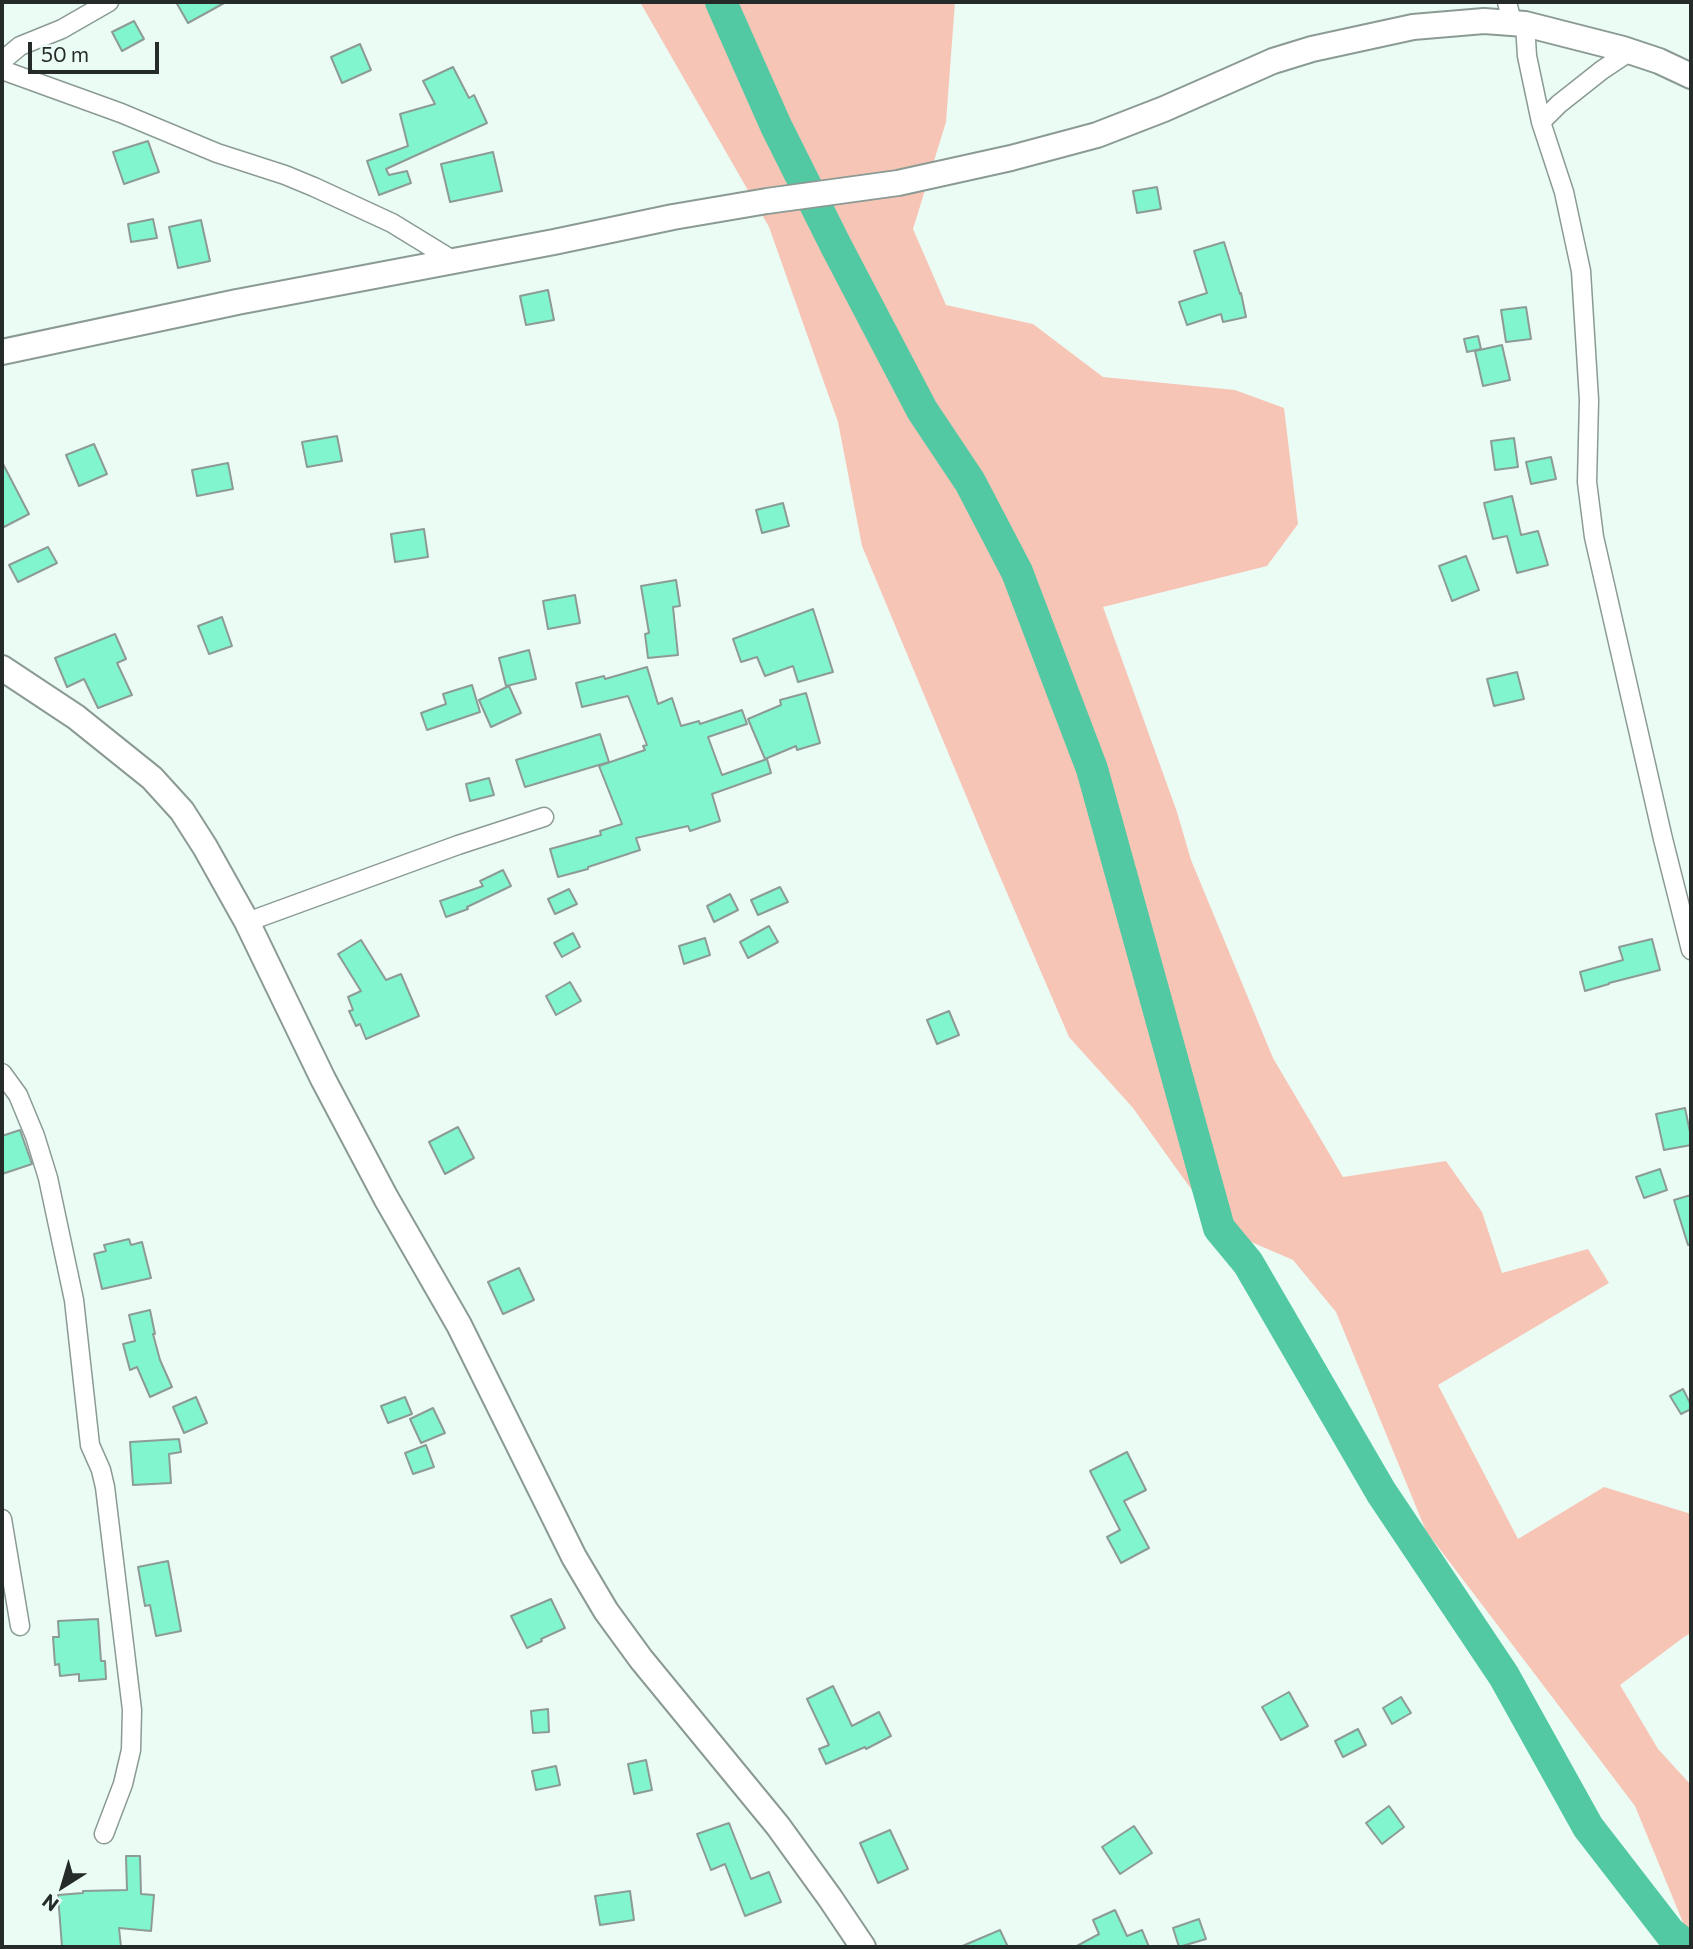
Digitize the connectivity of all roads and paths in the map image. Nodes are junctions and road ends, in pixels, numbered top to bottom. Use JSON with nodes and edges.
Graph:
{"nodes":[{"id":1,"x":109,"y":2,"type":"edge"},
{"id":2,"x":1515,"y":16,"type":"edge"},
{"id":3,"x":2,"y":61,"type":"edge"},
{"id":4,"x":1659,"y":61,"type":"junction"},
{"id":5,"x":2,"y":69,"type":"edge"},
{"id":6,"x":1691,"y":76,"type":"edge"},
{"id":7,"x":1541,"y":122,"type":"junction"},
{"id":8,"x":454,"y":261,"type":"junction"},
{"id":9,"x":2,"y":352,"type":"edge"},
{"id":10,"x":2,"y":668,"type":"edge"},
{"id":11,"x":544,"y":817,"type":"dead end"},
{"id":12,"x":247,"y":922,"type":"junction"},
{"id":13,"x":1691,"y":950,"type":"edge"},
{"id":14,"x":2,"y":1073,"type":"edge"},
{"id":15,"x":2,"y":1519,"type":"edge"},
{"id":16,"x":20,"y":1626,"type":"dead end"},
{"id":17,"x":104,"y":1834,"type":"dead end"},
{"id":18,"x":863,"y":1947,"type":"edge"}],
"edges":[{"from":1,"to":3,"type":"street"},
{"from":2,"to":4,"type":"street"},
{"from":2,"to":7,"type":"street"},
{"from":2,"to":8,"type":"street"},
{"from":4,"to":6,"type":"street"},
{"from":4,"to":7,"type":"street"},
{"from":5,"to":8,"type":"street"},
{"from":7,"to":13,"type":"street"},
{"from":8,"to":9,"type":"street"},
{"from":10,"to":12,"type":"street"},
{"from":11,"to":12,"type":"street"},
{"from":12,"to":18,"type":"street"},
{"from":14,"to":17,"type":"street"},
{"from":15,"to":16,"type":"street"}]}
